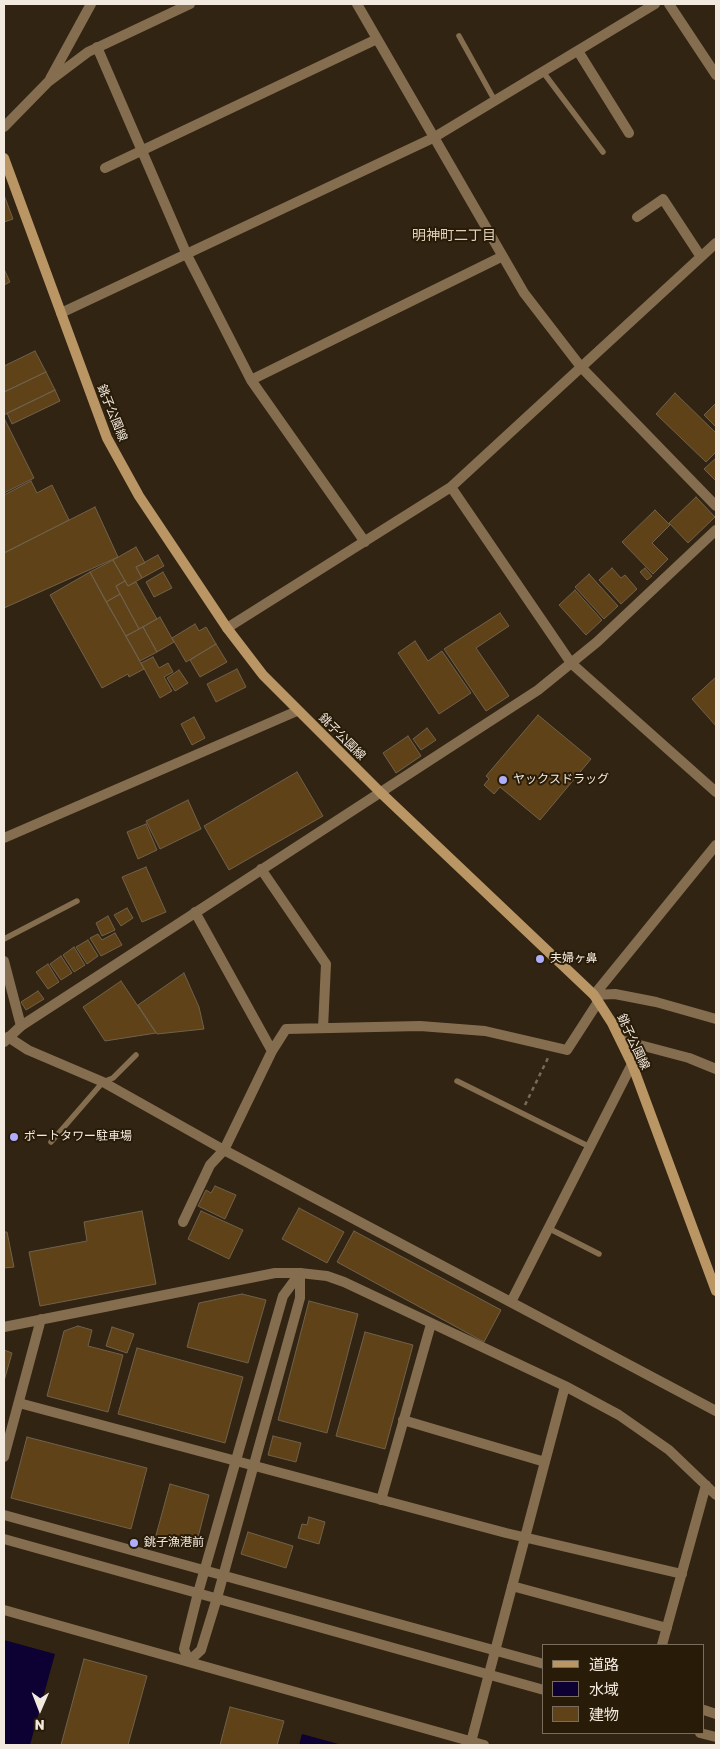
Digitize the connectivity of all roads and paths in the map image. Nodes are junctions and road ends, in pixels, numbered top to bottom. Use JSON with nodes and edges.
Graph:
{"nodes":[{"id":1,"x":91,"y":4,"type":"edge"},
{"id":2,"x":190,"y":4,"type":"edge"},
{"id":3,"x":357,"y":4,"type":"edge"},
{"id":4,"x":655,"y":4,"type":"edge"},
{"id":5,"x":669,"y":4,"type":"edge"},
{"id":6,"x":459,"y":36,"type":"dead end"},
{"id":7,"x":377,"y":39,"type":"junction"},
{"id":8,"x":97,"y":47,"type":"junction"},
{"id":9,"x":578,"y":50,"type":"junction"},
{"id":10,"x":543,"y":72,"type":"junction"},
{"id":11,"x":716,"y":75,"type":"edge"},
{"id":12,"x":48,"y":82,"type":"junction"},
{"id":13,"x":495,"y":101,"type":"junction"},
{"id":14,"x":4,"y":127,"type":"edge"},
{"id":15,"x":629,"y":133,"type":"dead end"},
{"id":16,"x":433,"y":138,"type":"junction"},
{"id":17,"x":143,"y":150,"type":"junction"},
{"id":18,"x":603,"y":152,"type":"dead end"},
{"id":19,"x":4,"y":158,"type":"edge"},
{"id":20,"x":105,"y":168,"type":"dead end"},
{"id":21,"x":637,"y":217,"type":"dead end"},
{"id":22,"x":716,"y":243,"type":"edge"},
{"id":23,"x":187,"y":255,"type":"junction"},
{"id":24,"x":501,"y":257,"type":"junction"},
{"id":25,"x":701,"y":257,"type":"junction"},
{"id":26,"x":62,"y":313,"type":"junction"},
{"id":27,"x":581,"y":367,"type":"junction"},
{"id":28,"x":251,"y":380,"type":"junction"},
{"id":29,"x":451,"y":487,"type":"junction"},
{"id":30,"x":716,"y":506,"type":"edge"},
{"id":31,"x":716,"y":530,"type":"edge"},
{"id":32,"x":365,"y":542,"type":"junction"},
{"id":33,"x":227,"y":628,"type":"junction"},
{"id":34,"x":571,"y":663,"type":"junction"},
{"id":35,"x":298,"y":710,"type":"junction"},
{"id":36,"x":380,"y":792,"type":"junction"},
{"id":37,"x":716,"y":792,"type":"edge"},
{"id":38,"x":4,"y":838,"type":"edge"},
{"id":39,"x":716,"y":845,"type":"edge"},
{"id":40,"x":261,"y":869,"type":"junction"},
{"id":41,"x":77,"y":902,"type":"dead end"},
{"id":42,"x":195,"y":912,"type":"junction"},
{"id":43,"x":4,"y":939,"type":"edge"},
{"id":44,"x":4,"y":961,"type":"edge"},
{"id":45,"x":596,"y":999,"type":"junction"},
{"id":46,"x":716,"y":1019,"type":"edge"},
{"id":47,"x":21,"y":1026,"type":"junction"},
{"id":48,"x":323,"y":1028,"type":"junction"},
{"id":49,"x":6,"y":1040,"type":"edge"},
{"id":50,"x":621,"y":1040,"type":"junction"},
{"id":51,"x":554,"y":1047,"type":"junction"},
{"id":52,"x":272,"y":1051,"type":"junction"},
{"id":53,"x":136,"y":1055,"type":"dead end"},
{"id":54,"x":632,"y":1064,"type":"junction"},
{"id":55,"x":716,"y":1069,"type":"edge"},
{"id":56,"x":456,"y":1081,"type":"dead end"},
{"id":57,"x":103,"y":1082,"type":"junction"},
{"id":58,"x":521,"y":1113,"type":"junction"},
{"id":59,"x":51,"y":1142,"type":"dead end"},
{"id":60,"x":590,"y":1146,"type":"junction"},
{"id":61,"x":224,"y":1150,"type":"junction"},
{"id":62,"x":183,"y":1222,"type":"dead end"},
{"id":63,"x":548,"y":1228,"type":"junction"},
{"id":64,"x":599,"y":1254,"type":"dead end"},
{"id":65,"x":300,"y":1272,"type":"junction"},
{"id":66,"x":716,"y":1290,"type":"edge"},
{"id":67,"x":511,"y":1302,"type":"junction"},
{"id":68,"x":41,"y":1320,"type":"junction"},
{"id":69,"x":431,"y":1324,"type":"junction"},
{"id":70,"x":4,"y":1327,"type":"edge"},
{"id":71,"x":565,"y":1386,"type":"junction"},
{"id":72,"x":18,"y":1403,"type":"junction"},
{"id":73,"x":716,"y":1411,"type":"edge"},
{"id":74,"x":404,"y":1420,"type":"junction"},
{"id":75,"x":4,"y":1457,"type":"edge"},
{"id":76,"x":237,"y":1462,"type":"junction"},
{"id":77,"x":545,"y":1462,"type":"junction"},
{"id":78,"x":254,"y":1466,"type":"junction"},
{"id":79,"x":706,"y":1485,"type":"junction"},
{"id":80,"x":716,"y":1494,"type":"edge"},
{"id":81,"x":381,"y":1500,"type":"junction"},
{"id":82,"x":4,"y":1515,"type":"edge"},
{"id":83,"x":525,"y":1536,"type":"junction"},
{"id":84,"x":4,"y":1539,"type":"edge"},
{"id":85,"x":205,"y":1572,"type":"junction"},
{"id":86,"x":682,"y":1574,"type":"junction"},
{"id":87,"x":222,"y":1576,"type":"junction"},
{"id":88,"x":512,"y":1586,"type":"junction"},
{"id":89,"x":198,"y":1593,"type":"junction"},
{"id":90,"x":218,"y":1598,"type":"junction"},
{"id":91,"x":4,"y":1610,"type":"edge"},
{"id":92,"x":667,"y":1628,"type":"junction"},
{"id":93,"x":662,"y":1644,"type":"edge"},
{"id":94,"x":494,"y":1651,"type":"junction"},
{"id":95,"x":189,"y":1661,"type":"junction"},
{"id":96,"x":542,"y":1663,"type":"edge"},
{"id":97,"x":489,"y":1675,"type":"junction"},
{"id":98,"x":542,"y":1689,"type":"edge"},
{"id":99,"x":471,"y":1742,"type":"junction"},
{"id":100,"x":484,"y":1745,"type":"edge"}],
"edges":[{"from":1,"to":12,"type":"street"},
{"from":2,"to":8,"type":"street"},
{"from":3,"to":7,"type":"street"},
{"from":4,"to":9,"type":"street"},
{"from":5,"to":11,"type":"street"},
{"from":6,"to":13,"type":"lane"},
{"from":7,"to":16,"type":"street"},
{"from":7,"to":17,"type":"street"},
{"from":8,"to":12,"type":"street"},
{"from":8,"to":17,"type":"street"},
{"from":9,"to":10,"type":"street"},
{"from":9,"to":15,"type":"street"},
{"from":10,"to":13,"type":"street"},
{"from":10,"to":18,"type":"lane"},
{"from":12,"to":14,"type":"street"},
{"from":13,"to":16,"type":"street"},
{"from":16,"to":23,"type":"street"},
{"from":16,"to":24,"type":"street"},
{"from":17,"to":20,"type":"street"},
{"from":17,"to":23,"type":"street"},
{"from":19,"to":26,"type":"main road","name":"銚子公園線"},
{"from":21,"to":25,"type":"street"},
{"from":22,"to":25,"type":"street"},
{"from":23,"to":26,"type":"street"},
{"from":23,"to":28,"type":"street"},
{"from":24,"to":27,"type":"street"},
{"from":24,"to":28,"type":"street"},
{"from":25,"to":27,"type":"street"},
{"from":26,"to":33,"type":"main road","name":"銚子公園線"},
{"from":27,"to":29,"type":"street"},
{"from":27,"to":30,"type":"street"},
{"from":28,"to":32,"type":"street"},
{"from":29,"to":32,"type":"street"},
{"from":29,"to":34,"type":"street"},
{"from":31,"to":34,"type":"street"},
{"from":32,"to":33,"type":"street"},
{"from":33,"to":35,"type":"main road","name":"銚子公園線"},
{"from":34,"to":36,"type":"street"},
{"from":34,"to":37,"type":"street"},
{"from":35,"to":36,"type":"main road","name":"銚子公園線"},
{"from":35,"to":38,"type":"street"},
{"from":36,"to":40,"type":"street"},
{"from":36,"to":45,"type":"main road","name":"銚子公園線"},
{"from":39,"to":45,"type":"street"},
{"from":40,"to":42,"type":"street"},
{"from":40,"to":48,"type":"street"},
{"from":41,"to":43,"type":"lane"},
{"from":42,"to":47,"type":"street"},
{"from":42,"to":52,"type":"street"},
{"from":44,"to":47,"type":"street"},
{"from":45,"to":46,"type":"street"},
{"from":45,"to":50,"type":"main road","name":"銚子公園線"},
{"from":45,"to":51,"type":"street"},
{"from":47,"to":49,"type":"street"},
{"from":48,"to":51,"type":"street"},
{"from":48,"to":52,"type":"street"},
{"from":49,"to":57,"type":"street"},
{"from":50,"to":54,"type":"main road","name":"銚子公園線"},
{"from":50,"to":55,"type":"street"},
{"from":51,"to":58,"type":"path"},
{"from":52,"to":61,"type":"street"},
{"from":53,"to":57,"type":"lane"},
{"from":54,"to":60,"type":"street"},
{"from":54,"to":66,"type":"main road","name":"銚子公園線"},
{"from":56,"to":58,"type":"lane"},
{"from":57,"to":59,"type":"lane"},
{"from":57,"to":61,"type":"street"},
{"from":58,"to":60,"type":"lane"},
{"from":60,"to":63,"type":"street"},
{"from":61,"to":62,"type":"street"},
{"from":61,"to":67,"type":"street"},
{"from":63,"to":64,"type":"lane"},
{"from":63,"to":67,"type":"street"},
{"from":65,"to":68,"type":"street"},
{"from":65,"to":69,"type":"street"},
{"from":65,"to":76,"type":"street"},
{"from":65,"to":78,"type":"street"},
{"from":67,"to":73,"type":"street"},
{"from":68,"to":70,"type":"street"},
{"from":68,"to":72,"type":"street"},
{"from":69,"to":71,"type":"street"},
{"from":69,"to":74,"type":"street"},
{"from":71,"to":77,"type":"street"},
{"from":71,"to":79,"type":"street"},
{"from":72,"to":75,"type":"street"},
{"from":72,"to":76,"type":"street"},
{"from":74,"to":77,"type":"street"},
{"from":74,"to":81,"type":"street"},
{"from":76,"to":78,"type":"street"},
{"from":76,"to":85,"type":"street"},
{"from":77,"to":83,"type":"street"},
{"from":78,"to":81,"type":"street"},
{"from":78,"to":87,"type":"street"},
{"from":79,"to":80,"type":"street"},
{"from":79,"to":86,"type":"street"},
{"from":81,"to":83,"type":"street"},
{"from":82,"to":85,"type":"street"},
{"from":83,"to":86,"type":"street"},
{"from":83,"to":88,"type":"street"},
{"from":84,"to":89,"type":"street"},
{"from":85,"to":87,"type":"street"},
{"from":85,"to":89,"type":"street"},
{"from":86,"to":92,"type":"street"},
{"from":87,"to":90,"type":"street"},
{"from":87,"to":94,"type":"street"},
{"from":88,"to":92,"type":"street"},
{"from":88,"to":94,"type":"street"},
{"from":89,"to":90,"type":"street"},
{"from":89,"to":95,"type":"street"},
{"from":90,"to":95,"type":"street"},
{"from":90,"to":97,"type":"street"},
{"from":91,"to":95,"type":"street"},
{"from":92,"to":93,"type":"street"},
{"from":94,"to":96,"type":"street"},
{"from":94,"to":97,"type":"street"},
{"from":95,"to":99,"type":"street"},
{"from":97,"to":98,"type":"street"},
{"from":97,"to":99,"type":"street"},
{"from":99,"to":100,"type":"street"}]}
